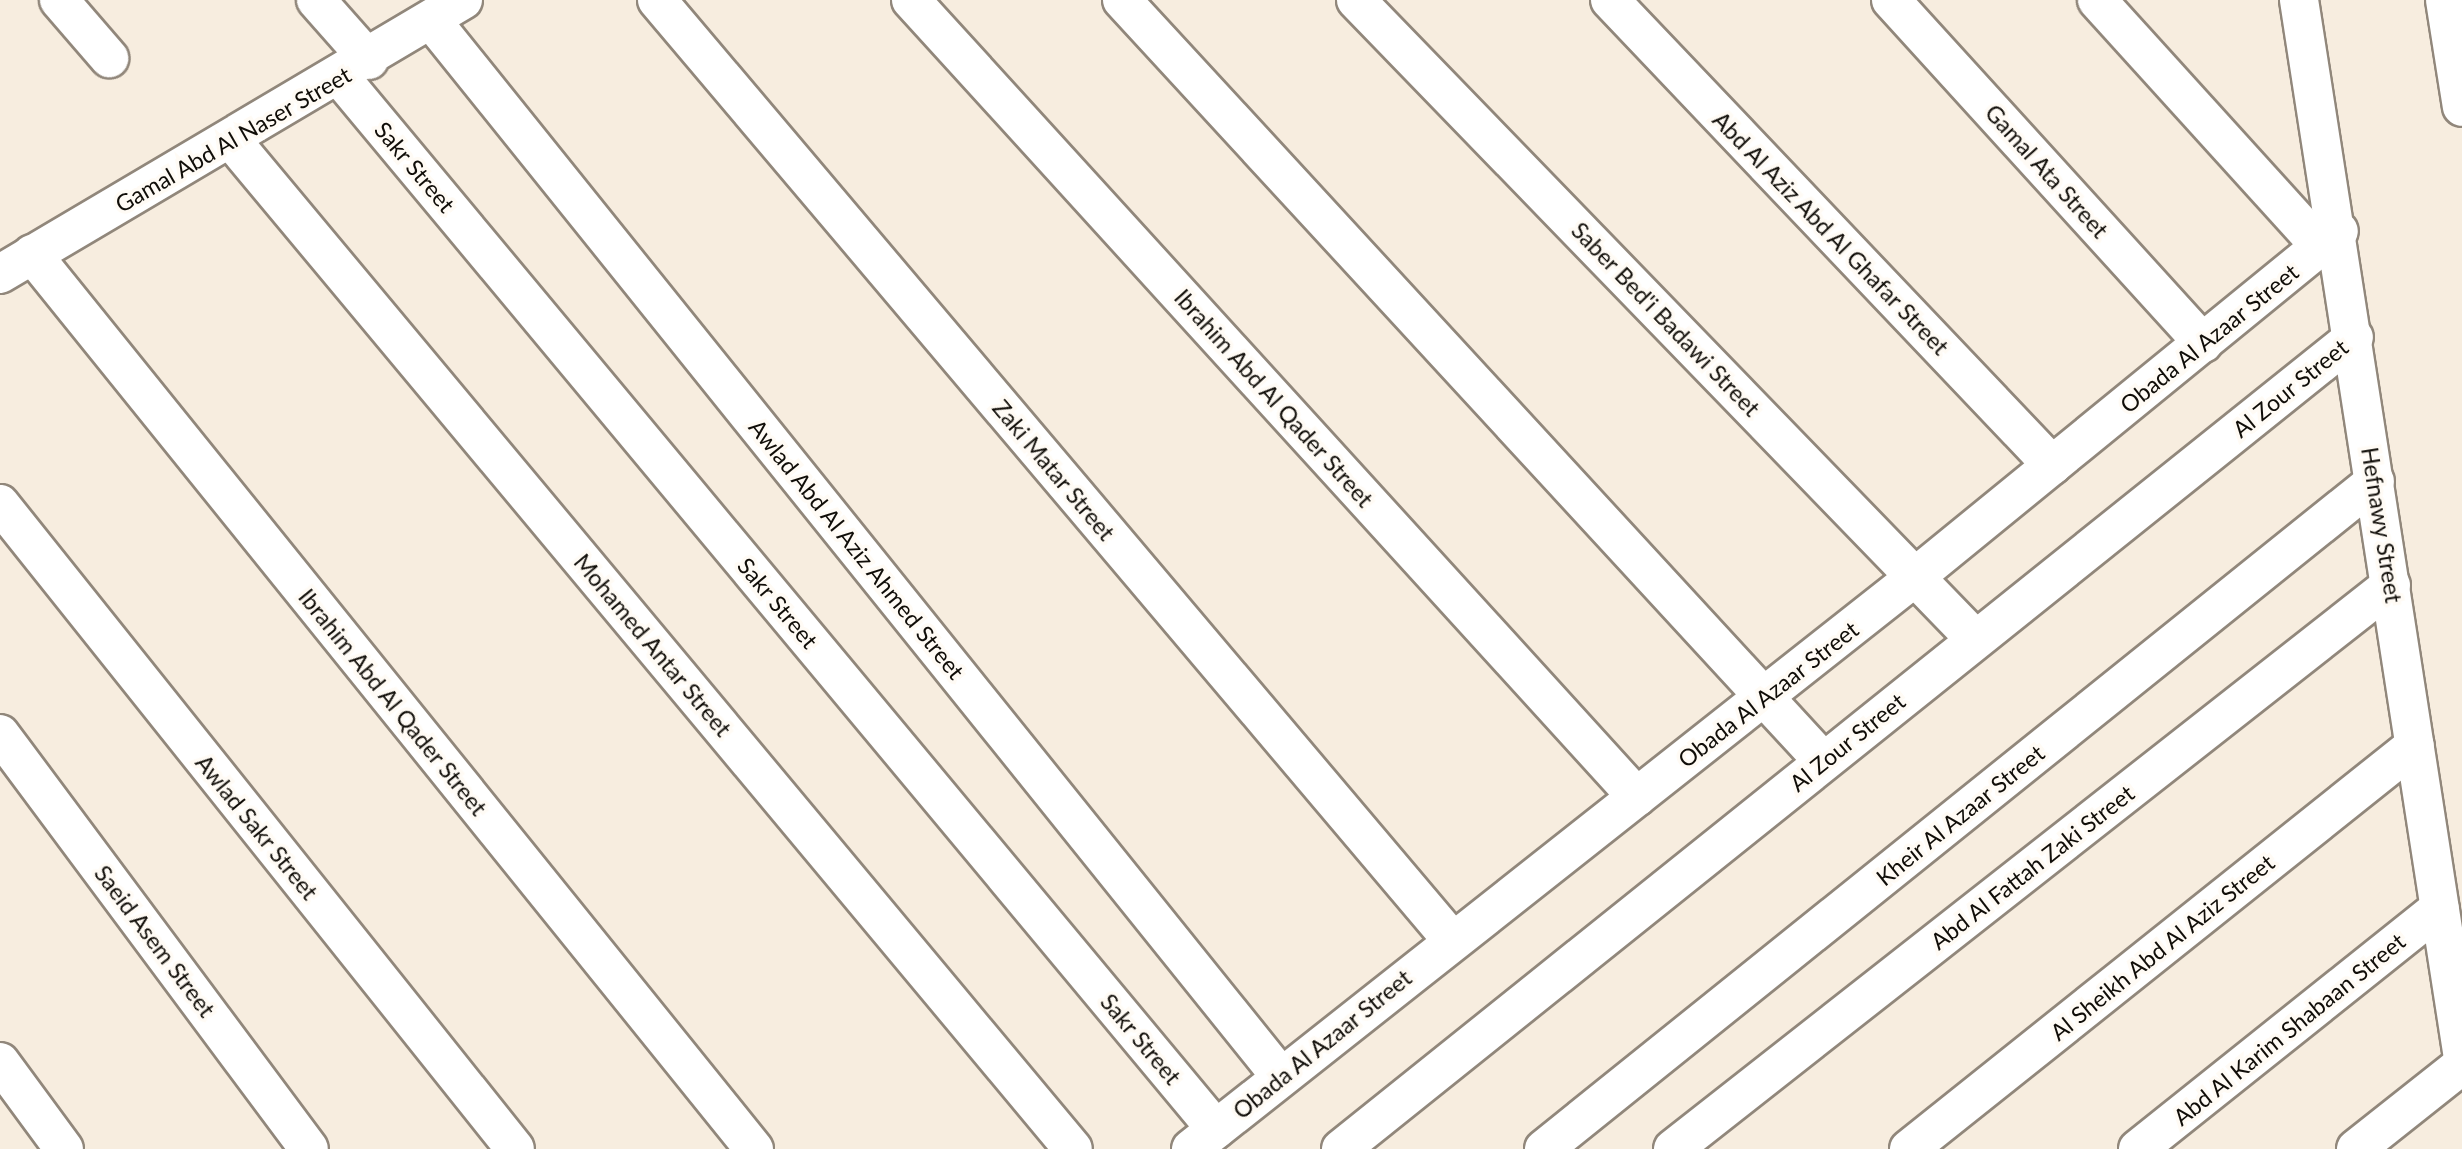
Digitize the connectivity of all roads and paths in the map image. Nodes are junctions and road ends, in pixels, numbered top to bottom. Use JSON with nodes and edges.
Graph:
{"nodes":[{"id":1,"x":59,"y":0,"type":"edge"},
{"id":2,"x":316,"y":0,"type":"edge"},
{"id":3,"x":463,"y":0,"type":"edge"},
{"id":4,"x":657,"y":0,"type":"edge"},
{"id":5,"x":911,"y":0,"type":"edge"},
{"id":6,"x":1122,"y":0,"type":"edge"},
{"id":7,"x":1356,"y":0,"type":"edge"},
{"id":8,"x":1610,"y":0,"type":"edge"},
{"id":9,"x":1891,"y":0,"type":"edge"},
{"id":10,"x":2097,"y":0,"type":"edge"},
{"id":11,"x":2274,"y":0,"type":"edge"},
{"id":12,"x":2445,"y":0,"type":"edge"},
{"id":13,"x":2302,"y":17,"type":"edge"},
{"id":14,"x":432,"y":21,"type":"junction"},
{"id":15,"x":108,"y":58,"type":"dead end"},
{"id":16,"x":354,"y":69,"type":"junction"},
{"id":17,"x":2462,"y":107,"type":"edge"},
{"id":18,"x":233,"y":142,"type":"junction"},
{"id":19,"x":2330,"y":240,"type":"junction"},
{"id":20,"x":32,"y":254,"type":"junction"},
{"id":21,"x":0,"y":274,"type":"edge"},
{"id":22,"x":2354,"y":337,"type":"junction"},
{"id":23,"x":2203,"y":343,"type":"junction"},
{"id":24,"x":2052,"y":465,"type":"junction"},
{"id":25,"x":2375,"y":481,"type":"junction"},
{"id":26,"x":0,"y":505,"type":"edge"},
{"id":27,"x":1916,"y":577,"type":"junction"},
{"id":28,"x":2391,"y":585,"type":"junction"},
{"id":29,"x":1975,"y":639,"type":"junction"},
{"id":30,"x":1765,"y":698,"type":"junction"},
{"id":31,"x":0,"y":734,"type":"edge"},
{"id":32,"x":2415,"y":745,"type":"junction"},
{"id":33,"x":1823,"y":761,"type":"junction"},
{"id":34,"x":1637,"y":797,"type":"junction"},
{"id":35,"x":2440,"y":908,"type":"junction"},
{"id":36,"x":1452,"y":940,"type":"junction"},
{"id":37,"x":2462,"y":1052,"type":"edge"},
{"id":38,"x":0,"y":1062,"type":"edge"},
{"id":39,"x":2462,"y":1065,"type":"edge"},
{"id":40,"x":1281,"y":1077,"type":"junction"},
{"id":41,"x":1203,"y":1139,"type":"edge"},
{"id":42,"x":64,"y":1149,"type":"edge"},
{"id":43,"x":309,"y":1149,"type":"edge"},
{"id":44,"x":515,"y":1149,"type":"edge"},
{"id":45,"x":754,"y":1149,"type":"edge"},
{"id":46,"x":1073,"y":1149,"type":"edge"},
{"id":47,"x":1341,"y":1149,"type":"edge"},
{"id":48,"x":1544,"y":1149,"type":"edge"},
{"id":49,"x":1673,"y":1149,"type":"edge"},
{"id":50,"x":1909,"y":1149,"type":"edge"},
{"id":51,"x":2138,"y":1149,"type":"edge"},
{"id":52,"x":2356,"y":1149,"type":"edge"}],
"edges":[{"from":1,"to":15,"type":"street"},
{"from":2,"to":16,"type":"street","name":"Sakr Street"},
{"from":3,"to":14,"type":"street","name":"Gamal Abd Al Naser Street"},
{"from":4,"to":36,"type":"street","name":"Zaki Matar Street"},
{"from":5,"to":34,"type":"street","name":"Ibrahim Abd Al Qader Street"},
{"from":6,"to":30,"type":"street"},
{"from":7,"to":27,"type":"street","name":"Saber Bed'i Badawi Street"},
{"from":8,"to":24,"type":"street","name":"Abd Al Aziz Abd Al Ghafar Street"},
{"from":9,"to":23,"type":"street","name":"Gamal Ata Street"},
{"from":10,"to":19,"type":"street"},
{"from":11,"to":13,"type":"street"},
{"from":12,"to":17,"type":"street"},
{"from":13,"to":19,"type":"street","name":"Hefnawy Street"},
{"from":14,"to":16,"type":"street","name":"Gamal Abd Al Naser Street"},
{"from":14,"to":40,"type":"street","name":"Awlad Abd Al Aziz Ahmed Street"},
{"from":16,"to":18,"type":"street","name":"Gamal Abd Al Naser Street"},
{"from":16,"to":41,"type":"street","name":"Sakr Street"},
{"from":18,"to":20,"type":"street","name":"Gamal Abd Al Naser Street"},
{"from":18,"to":46,"type":"street","name":"Mohamed Antar Street"},
{"from":19,"to":22,"type":"street","name":"Hefnawy Street"},
{"from":19,"to":23,"type":"street","name":"Obada Al Azaar Street"},
{"from":20,"to":21,"type":"street","name":"Gamal Abd Al Naser Street"},
{"from":20,"to":45,"type":"street","name":"Ibrahim Abd Al Qader Street"},
{"from":22,"to":25,"type":"street","name":"Hefnawy Street"},
{"from":22,"to":29,"type":"street","name":"Al Zour Street"},
{"from":23,"to":24,"type":"street","name":"Obada Al Azaar Street"},
{"from":24,"to":27,"type":"street","name":"Obada Al Azaar Street"},
{"from":25,"to":28,"type":"street","name":"Hefnawy Street"},
{"from":25,"to":48,"type":"street","name":"Kheir Al Azaar Street"},
{"from":26,"to":44,"type":"street","name":"Awlad Sakr Street"},
{"from":27,"to":29,"type":"street","name":"Saber Bed'i Badawi Street"},
{"from":27,"to":30,"type":"street","name":"Obada Al Azaar Street"},
{"from":28,"to":32,"type":"street","name":"Hefnawy Street"},
{"from":28,"to":49,"type":"street","name":"Abd Al Fattah Zaki Street"},
{"from":29,"to":33,"type":"street","name":"Al Zour Street"},
{"from":30,"to":33,"type":"street"},
{"from":30,"to":34,"type":"street","name":"Obada Al Azaar Street"},
{"from":31,"to":43,"type":"street","name":"Saeid Asem Street"},
{"from":32,"to":35,"type":"street","name":"Hefnawy Street"},
{"from":32,"to":50,"type":"street","name":"Al Sheikh Abd Al Aziz Street"},
{"from":33,"to":47,"type":"street","name":"Al Zour Street"},
{"from":34,"to":36,"type":"street","name":"Obada Al Azaar Street"},
{"from":35,"to":37,"type":"street","name":"Hefnawy Street"},
{"from":35,"to":51,"type":"street","name":"Abd Al Karim Shabaan Street"},
{"from":36,"to":40,"type":"street","name":"Obada Al Azaar Street"},
{"from":38,"to":42,"type":"street"},
{"from":39,"to":52,"type":"street"},
{"from":40,"to":41,"type":"street","name":"Obada Al Azaar Street"}]}
